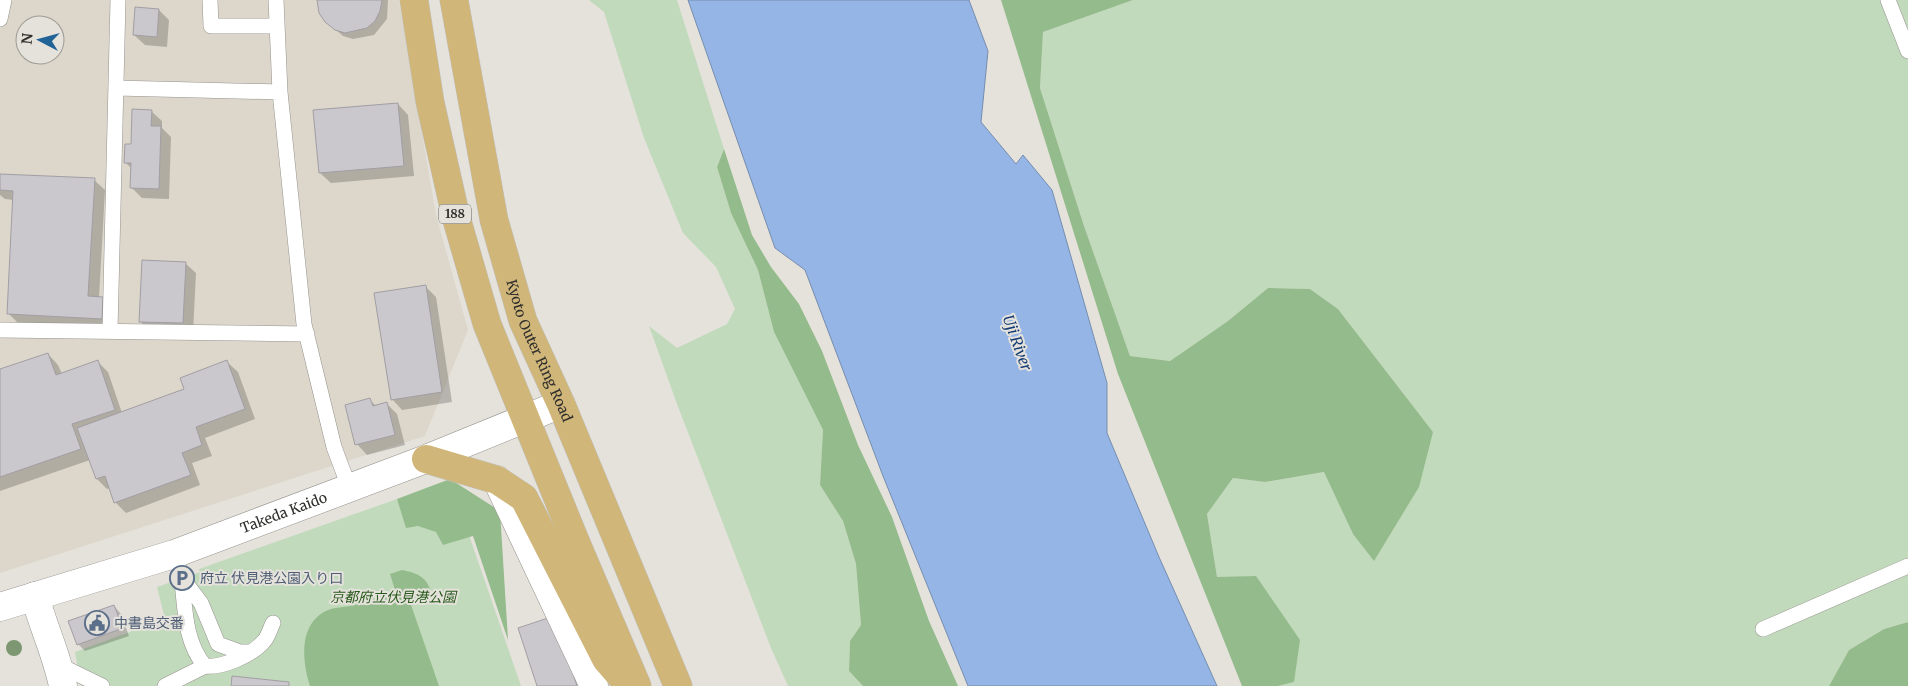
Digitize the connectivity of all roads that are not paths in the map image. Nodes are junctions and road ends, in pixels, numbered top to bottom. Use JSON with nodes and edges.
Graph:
{"nodes":[{"id":1,"x":4,"y":0,"type":"edge"},
{"id":2,"x":118,"y":0,"type":"edge"},
{"id":3,"x":210,"y":0,"type":"edge"},
{"id":4,"x":276,"y":0,"type":"edge"},
{"id":5,"x":414,"y":0,"type":"edge"},
{"id":6,"x":454,"y":0,"type":"edge"},
{"id":7,"x":1888,"y":0,"type":"edge"},
{"id":8,"x":0,"y":19,"type":"edge"},
{"id":9,"x":277,"y":26,"type":"junction"},
{"id":10,"x":1908,"y":51,"type":"edge"},
{"id":11,"x":116,"y":88,"type":"junction"},
{"id":12,"x":280,"y":92,"type":"junction"},
{"id":13,"x":0,"y":330,"type":"edge"},
{"id":14,"x":110,"y":331,"type":"junction"},
{"id":15,"x":307,"y":334,"type":"junction"},
{"id":16,"x":561,"y":404,"type":"junction"},
{"id":17,"x":525,"y":420,"type":"junction"},
{"id":18,"x":426,"y":459,"type":"junction"},
{"id":19,"x":497,"y":480,"type":"junction"},
{"id":20,"x":349,"y":487,"type":"junction"},
{"id":21,"x":178,"y":566,"type":"junction"},
{"id":22,"x":1908,"y":566,"type":"edge"},
{"id":23,"x":35,"y":596,"type":"junction"},
{"id":24,"x":0,"y":607,"type":"edge"},
{"id":25,"x":273,"y":623,"type":"dead end"},
{"id":26,"x":1763,"y":629,"type":"dead end"},
{"id":27,"x":252,"y":652,"type":"junction"},
{"id":28,"x":205,"y":666,"type":"junction"},
{"id":29,"x":61,"y":676,"type":"edge"},
{"id":30,"x":102,"y":686,"type":"edge"},
{"id":31,"x":164,"y":686,"type":"edge"},
{"id":32,"x":594,"y":686,"type":"edge"},
{"id":33,"x":630,"y":686,"type":"edge"},
{"id":34,"x":637,"y":686,"type":"edge"},
{"id":35,"x":678,"y":686,"type":"edge"}],
"edges":[{"from":1,"to":8,"type":"lane"},
{"from":2,"to":11,"type":"lane"},
{"from":3,"to":9,"type":"lane"},
{"from":4,"to":9,"type":"lane"},
{"from":5,"to":17,"type":"main road","number":"188"},
{"from":6,"to":16,"type":"main road","name":"Kyoto Outer Ring Road","number":"188"},
{"from":7,"to":10,"type":"lane"},
{"from":9,"to":12,"type":"lane"},
{"from":11,"to":12,"type":"lane"},
{"from":11,"to":14,"type":"lane"},
{"from":12,"to":15,"type":"lane"},
{"from":13,"to":14,"type":"lane"},
{"from":14,"to":15,"type":"lane"},
{"from":15,"to":20,"type":"lane"},
{"from":16,"to":17,"type":"main road","name":"Takeda Kaido"},
{"from":16,"to":35,"type":"main road","name":"Kyoto Outer Ring Road","number":"188"},
{"from":17,"to":18,"type":"main road","name":"Takeda Kaido"},
{"from":17,"to":34,"type":"main road","number":"188"},
{"from":18,"to":19,"type":"main road"},
{"from":18,"to":20,"type":"main road","name":"Takeda Kaido"},
{"from":19,"to":32,"type":"main road"},
{"from":19,"to":33,"type":"main road"},
{"from":20,"to":21,"type":"main road","name":"Takeda Kaido"},
{"from":21,"to":23,"type":"main road","name":"Takeda Kaido"},
{"from":21,"to":27,"type":"lane"},
{"from":21,"to":28,"type":"lane"},
{"from":22,"to":26,"type":"lane"},
{"from":23,"to":24,"type":"main road","name":"Takeda Kaido"},
{"from":23,"to":29,"type":"main road"},
{"from":25,"to":27,"type":"lane"},
{"from":27,"to":28,"type":"lane"},
{"from":28,"to":31,"type":"lane"},
{"from":29,"to":30,"type":"lane"}]}
